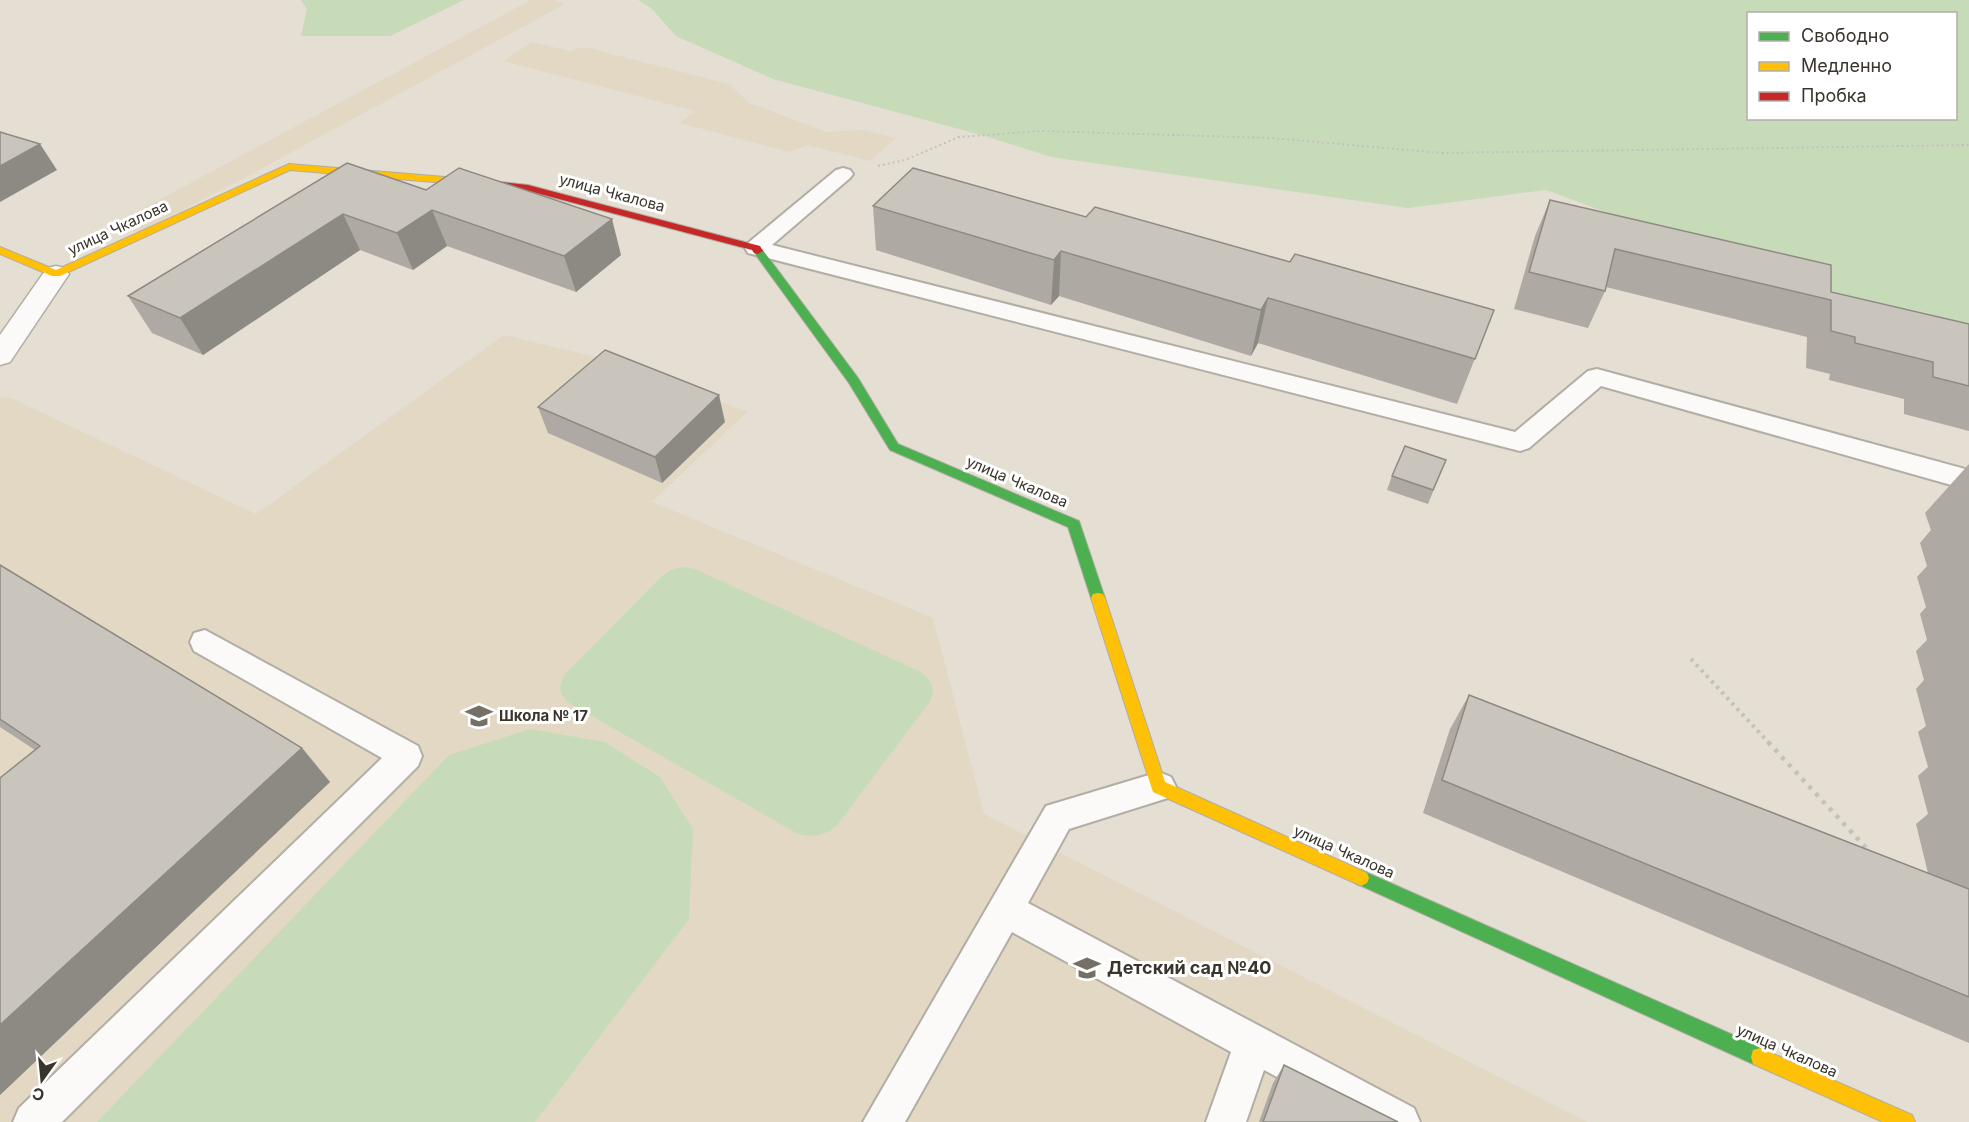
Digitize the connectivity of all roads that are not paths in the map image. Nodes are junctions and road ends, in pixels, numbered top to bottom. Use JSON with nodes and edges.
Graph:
{"nodes":[{"id":1,"x":843,"y":174,"type":"road end"},
{"id":2,"x":756,"y":248,"type":"junction"},
{"id":3,"x":0,"y":250,"type":"edge"},
{"id":4,"x":56,"y":274,"type":"junction"},
{"id":5,"x":1,"y":356,"type":"edge"},
{"id":6,"x":1969,"y":480,"type":"edge"},
{"id":7,"x":205,"y":642,"type":"dead end"},
{"id":8,"x":1159,"y":787,"type":"junction"},
{"id":9,"x":1005,"y":909,"type":"junction"},
{"id":10,"x":1254,"y":1043,"type":"junction"},
{"id":11,"x":33,"y":1122,"type":"edge"},
{"id":12,"x":883,"y":1122,"type":"edge"},
{"id":13,"x":1226,"y":1122,"type":"edge"},
{"id":14,"x":1400,"y":1122,"type":"edge"},
{"id":15,"x":1905,"y":1122,"type":"edge"}],
"edges":[{"from":1,"to":2,"type":"lane"},
{"from":2,"to":4,"type":"street","name":"улица Чкалова"},
{"from":2,"to":6,"type":"lane"},
{"from":2,"to":8,"type":"street","name":"улица Чкалова"},
{"from":3,"to":4,"type":"street"},
{"from":4,"to":5,"type":"street"},
{"from":7,"to":11,"type":"lane"},
{"from":8,"to":9,"type":"lane"},
{"from":8,"to":15,"type":"street","name":"улица Чкалова"},
{"from":9,"to":10,"type":"lane"},
{"from":9,"to":12,"type":"lane"},
{"from":10,"to":13,"type":"lane"},
{"from":10,"to":14,"type":"lane"}]}
